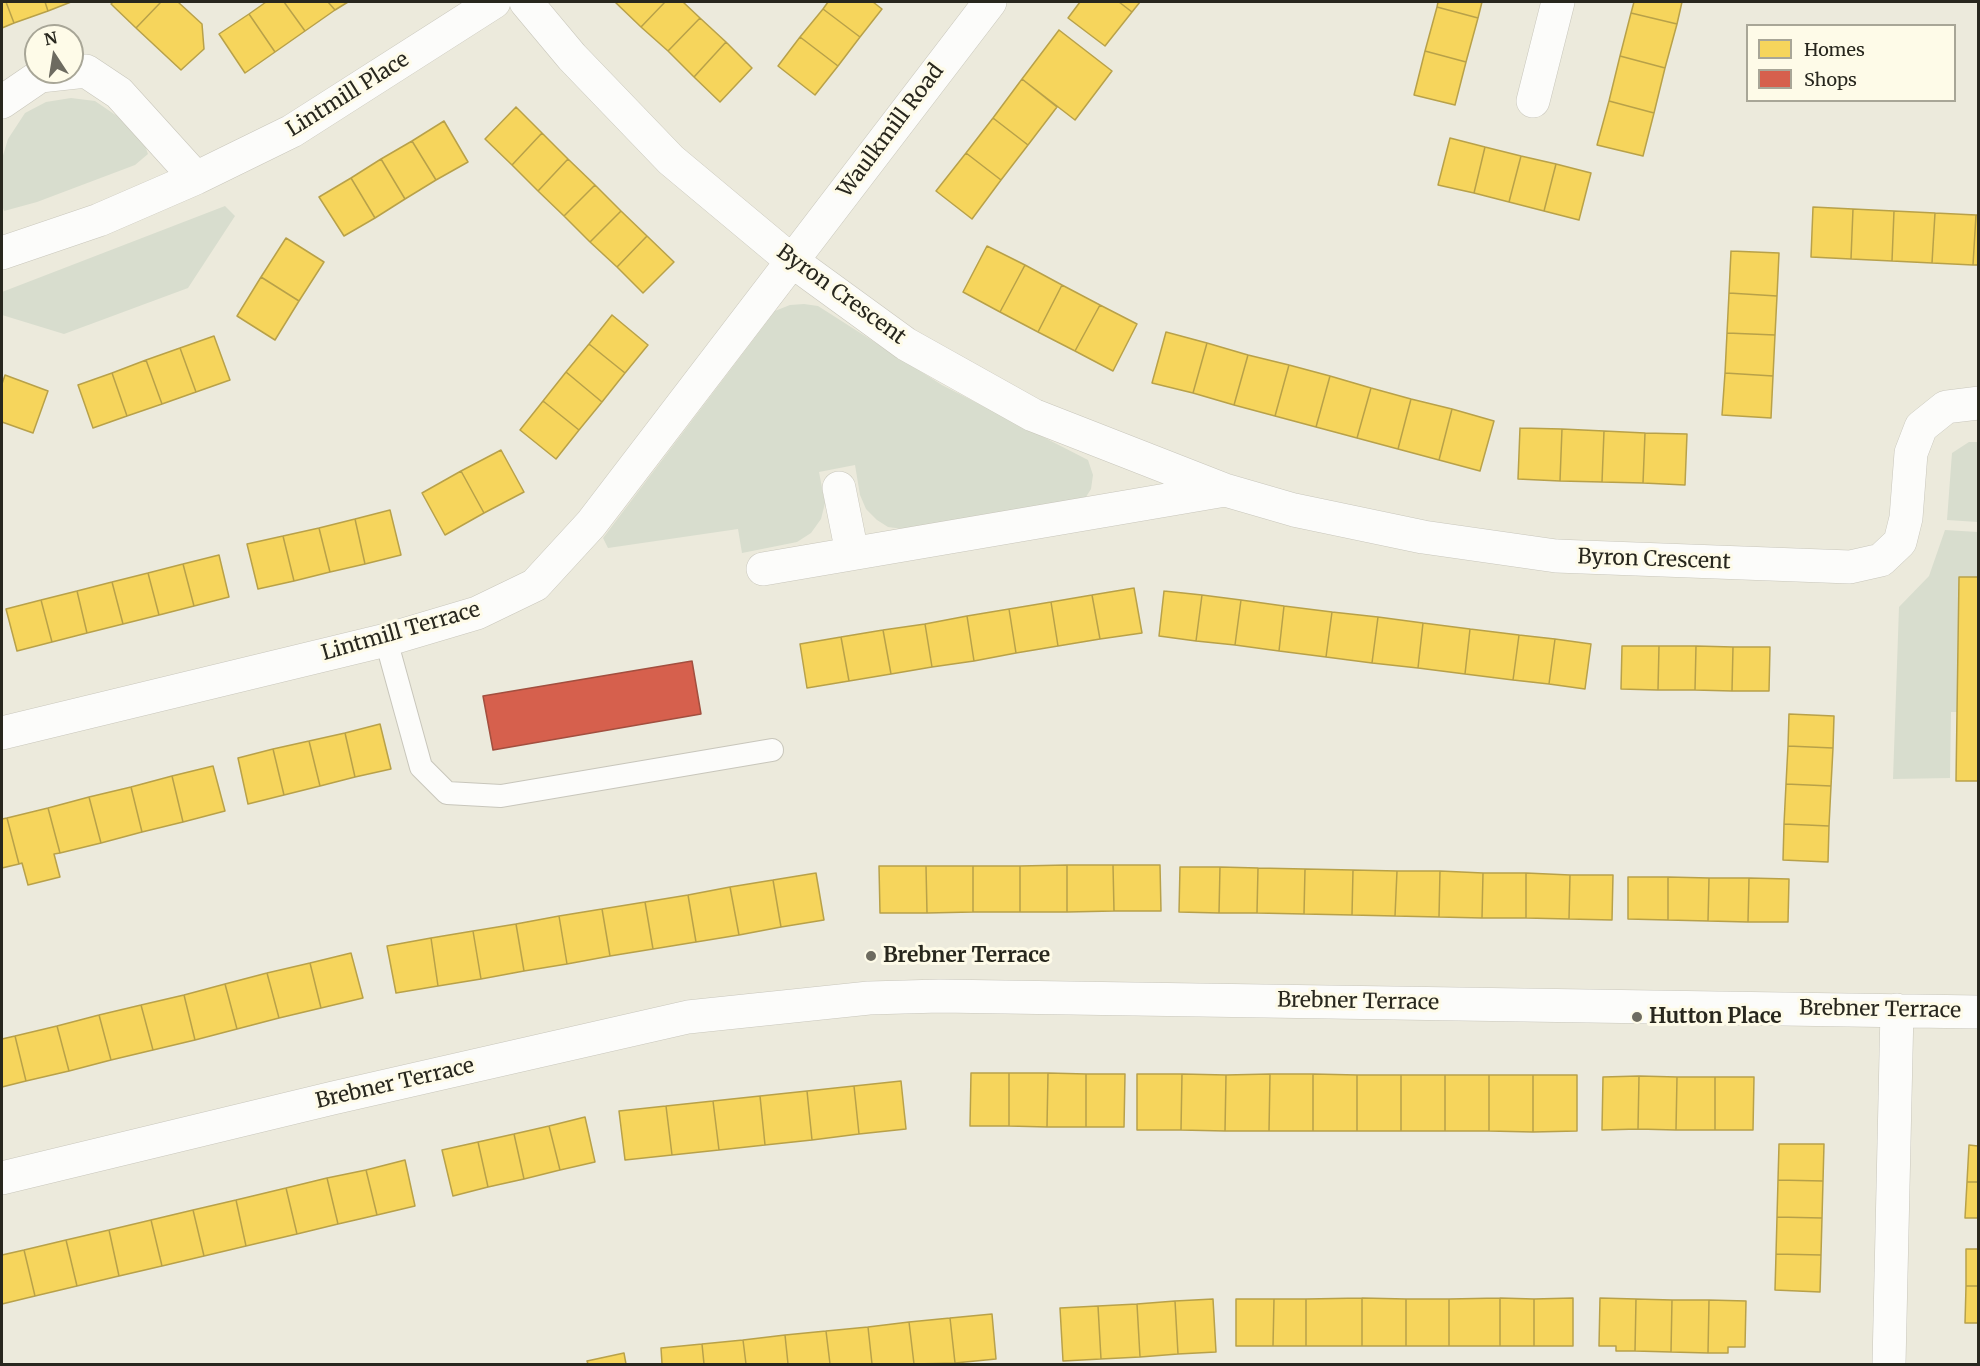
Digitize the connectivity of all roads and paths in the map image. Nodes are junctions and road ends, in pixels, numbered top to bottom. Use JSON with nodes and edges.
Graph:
{"nodes":[{"id":1,"x":494,"y":2,"type":"edge"},
{"id":2,"x":526,"y":2,"type":"edge"},
{"id":3,"x":990,"y":2,"type":"edge"},
{"id":4,"x":1558,"y":2,"type":"edge"},
{"id":5,"x":1533,"y":101,"type":"dead end"},
{"id":6,"x":2,"y":102,"type":"edge"},
{"id":7,"x":196,"y":178,"type":"junction"},
{"id":8,"x":2,"y":254,"type":"edge"},
{"id":9,"x":792,"y":261,"type":"junction"},
{"id":10,"x":1978,"y":404,"type":"edge"},
{"id":11,"x":839,"y":488,"type":"dead end"},
{"id":12,"x":1225,"y":490,"type":"junction"},
{"id":13,"x":852,"y":553,"type":"junction"},
{"id":14,"x":763,"y":568,"type":"dead end"},
{"id":15,"x":386,"y":640,"type":"junction"},
{"id":16,"x":2,"y":733,"type":"edge"},
{"id":17,"x":772,"y":750,"type":"dead end"},
{"id":18,"x":1897,"y":1010,"type":"junction"},
{"id":19,"x":1978,"y":1012,"type":"edge"},
{"id":20,"x":2,"y":1178,"type":"edge"},
{"id":21,"x":1889,"y":1365,"type":"edge"}],
"edges":[{"from":1,"to":7,"type":"street","name":"Lintmill Place"},
{"from":2,"to":9,"type":"street","name":"Byron Crescent"},
{"from":3,"to":9,"type":"street","name":"Waulkmill Road"},
{"from":4,"to":5,"type":"street"},
{"from":6,"to":7,"type":"street"},
{"from":7,"to":8,"type":"street","name":"Lintmill Place"},
{"from":9,"to":12,"type":"street","name":"Byron Crescent"},
{"from":9,"to":15,"type":"street","name":"Lintmill Terrace"},
{"from":10,"to":12,"type":"street","name":"Byron Crescent"},
{"from":11,"to":13,"type":"street"},
{"from":12,"to":13,"type":"street","name":"Byron Crescent"},
{"from":13,"to":14,"type":"street","name":"Byron Crescent"},
{"from":15,"to":16,"type":"street","name":"Lintmill Terrace"},
{"from":15,"to":17,"type":"lane"},
{"from":18,"to":19,"type":"street","name":"Brebner Terrace"},
{"from":18,"to":20,"type":"street","name":"Brebner Terrace"},
{"from":18,"to":21,"type":"street"}]}
